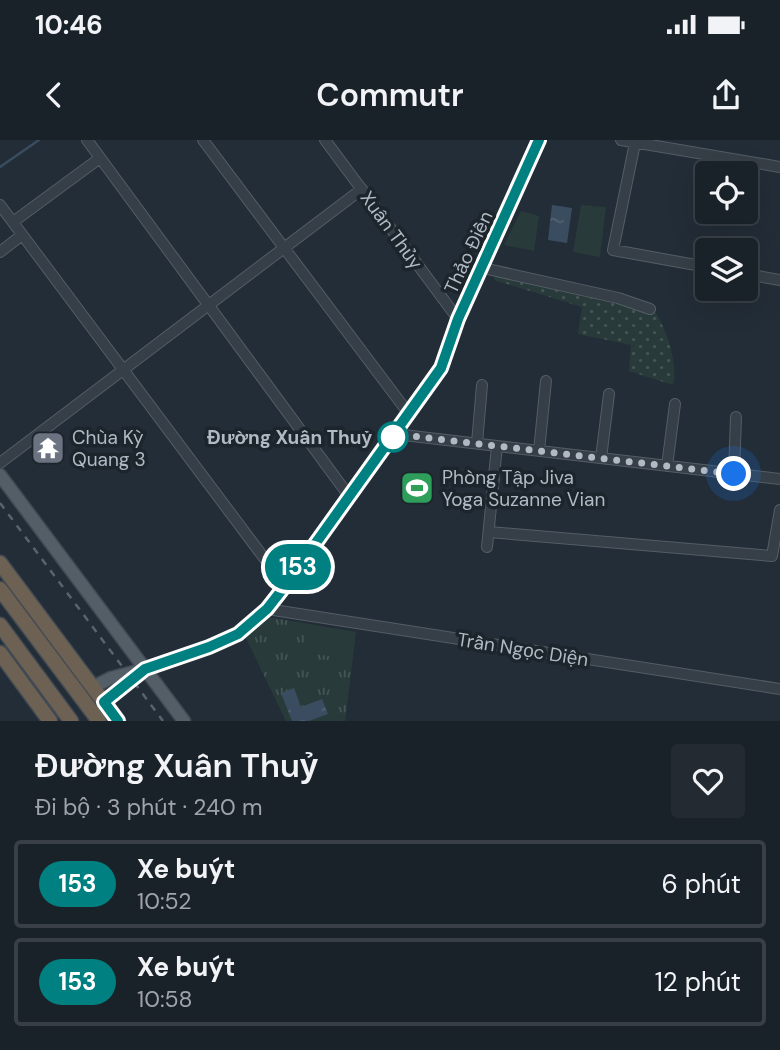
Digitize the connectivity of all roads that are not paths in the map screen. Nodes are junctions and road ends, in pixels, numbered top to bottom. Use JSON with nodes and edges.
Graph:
{"nodes":[{"id":1,"x":87,"y":140,"type":"edge"},
{"id":2,"x":203,"y":140,"type":"edge"},
{"id":3,"x":325,"y":140,"type":"edge"},
{"id":4,"x":539,"y":140,"type":"edge"},
{"id":5,"x":621,"y":140,"type":"edge"},
{"id":6,"x":635,"y":143,"type":"junction"},
{"id":7,"x":100,"y":158,"type":"junction"},
{"id":8,"x":780,"y":167,"type":"edge"},
{"id":9,"x":362,"y":189,"type":"junction"},
{"id":10,"x":0,"y":205,"type":"edge"},
{"id":11,"x":13,"y":222,"type":"junction"},
{"id":12,"x":22,"y":235,"type":"junction"},
{"id":13,"x":284,"y":248,"type":"junction"},
{"id":14,"x":0,"y":252,"type":"edge"},
{"id":15,"x":695,"y":265,"type":"edge"},
{"id":16,"x":483,"y":268,"type":"junction"},
{"id":17,"x":758,"y":276,"type":"edge"},
{"id":18,"x":780,"y":280,"type":"edge"},
{"id":19,"x":208,"y":305,"type":"junction"},
{"id":20,"x":650,"y":309,"type":"dead end"},
{"id":21,"x":458,"y":319,"type":"junction"},
{"id":22,"x":123,"y":369,"type":"junction"},
{"id":23,"x":546,"y":381,"type":"dead end"},
{"id":24,"x":482,"y":385,"type":"dead end"},
{"id":25,"x":609,"y":394,"type":"dead end"},
{"id":26,"x":675,"y":404,"type":"dead end"},
{"id":27,"x":409,"y":414,"type":"junction"},
{"id":28,"x":736,"y":417,"type":"dead end"},
{"id":29,"x":395,"y":434,"type":"junction"},
{"id":30,"x":477,"y":443,"type":"junction"},
{"id":31,"x":497,"y":446,"type":"junction"},
{"id":32,"x":539,"y":451,"type":"junction"},
{"id":33,"x":601,"y":458,"type":"junction"},
{"id":34,"x":0,"y":463,"type":"edge"},
{"id":35,"x":667,"y":466,"type":"junction"},
{"id":36,"x":734,"y":474,"type":"junction"},
{"id":37,"x":0,"y":475,"type":"edge"},
{"id":38,"x":780,"y":479,"type":"edge"},
{"id":39,"x":349,"y":496,"type":"junction"},
{"id":40,"x":780,"y":510,"type":"edge"},
{"id":41,"x":489,"y":532,"type":"junction"},
{"id":42,"x":487,"y":547,"type":"dead end"},
{"id":43,"x":0,"y":563,"type":"edge"},
{"id":44,"x":285,"y":586,"type":"junction"},
{"id":45,"x":0,"y":589,"type":"edge"},
{"id":46,"x":267,"y":609,"type":"junction"},
{"id":47,"x":0,"y":625,"type":"edge"},
{"id":48,"x":0,"y":653,"type":"edge"},
{"id":49,"x":145,"y":669,"type":"junction"},
{"id":50,"x":93,"y":687,"type":"junction"},
{"id":51,"x":780,"y":689,"type":"edge"},
{"id":52,"x":104,"y":702,"type":"junction"},
{"id":53,"x":51,"y":721,"type":"edge"},
{"id":54,"x":71,"y":721,"type":"edge"},
{"id":55,"x":99,"y":721,"type":"edge"},
{"id":56,"x":118,"y":721,"type":"edge"},
{"id":57,"x":184,"y":721,"type":"edge"}],
"edges":[{"from":1,"to":7,"type":"street"},
{"from":2,"to":13,"type":"street"},
{"from":3,"to":9,"type":"street","name":"Xuân Thủy"},
{"from":4,"to":16,"type":"main road","name":"Thảo Điền"},
{"from":5,"to":6,"type":"street"},
{"from":6,"to":8,"type":"street"},
{"from":6,"to":15,"type":"street"},
{"from":7,"to":11,"type":"street"},
{"from":7,"to":19,"type":"street"},
{"from":9,"to":13,"type":"street"},
{"from":9,"to":21,"type":"street","name":"Xuân Thủy"},
{"from":10,"to":11,"type":"street"},
{"from":11,"to":12,"type":"street"},
{"from":12,"to":14,"type":"street"},
{"from":12,"to":22,"type":"street"},
{"from":13,"to":19,"type":"street"},
{"from":13,"to":27,"type":"street"},
{"from":16,"to":20,"type":"street"},
{"from":16,"to":21,"type":"main road","name":"Thảo Điền"},
{"from":17,"to":18,"type":"street"},
{"from":19,"to":22,"type":"street"},
{"from":19,"to":39,"type":"street"},
{"from":21,"to":27,"type":"main road","name":"Thảo Điền"},
{"from":22,"to":34,"type":"street"},
{"from":22,"to":44,"type":"street"},
{"from":23,"to":32,"type":"street"},
{"from":24,"to":30,"type":"street"},
{"from":25,"to":33,"type":"street"},
{"from":26,"to":35,"type":"street"},
{"from":27,"to":29,"type":"main road","name":"Thảo Điền"},
{"from":28,"to":36,"type":"street"},
{"from":29,"to":30,"type":"street"},
{"from":29,"to":39,"type":"main road","name":"Thảo Điền"},
{"from":30,"to":31,"type":"street"},
{"from":31,"to":32,"type":"street"},
{"from":31,"to":41,"type":"street"},
{"from":32,"to":33,"type":"street"},
{"from":33,"to":35,"type":"street"},
{"from":35,"to":36,"type":"street"},
{"from":36,"to":38,"type":"street"},
{"from":37,"to":49,"type":"main road"},
{"from":39,"to":44,"type":"main road","name":"Thảo Điền"},
{"from":40,"to":41,"type":"street"},
{"from":41,"to":42,"type":"street"},
{"from":43,"to":50,"type":"highway"},
{"from":44,"to":46,"type":"main road","name":"Thảo Điền"},
{"from":45,"to":55,"type":"highway"},
{"from":46,"to":49,"type":"main road","name":"Thảo Điền"},
{"from":46,"to":51,"type":"street","name":"Trần Ngọc Diện"},
{"from":47,"to":54,"type":"highway"},
{"from":48,"to":53,"type":"highway"},
{"from":49,"to":50,"type":"main road","name":"Thảo Điền"},
{"from":49,"to":52,"type":"main road","name":"Thảo Điền"},
{"from":49,"to":57,"type":"main road"},
{"from":50,"to":52,"type":"highway"},
{"from":52,"to":56,"type":"highway"}]}
